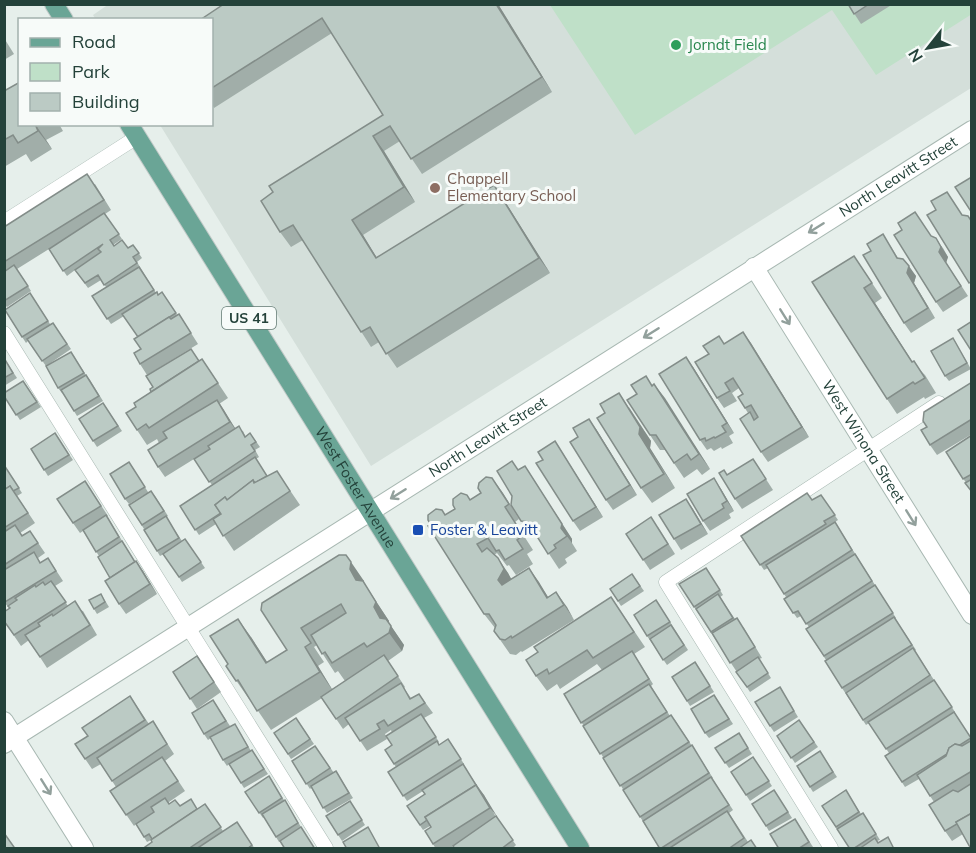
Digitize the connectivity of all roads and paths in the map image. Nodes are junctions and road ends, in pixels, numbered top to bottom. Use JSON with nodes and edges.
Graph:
{"nodes":[{"id":1,"x":54,"y":4,"type":"edge"},
{"id":2,"x":63,"y":18,"type":"edge"},
{"id":3,"x":972,"y":130,"type":"edge"},
{"id":4,"x":133,"y":131,"type":"edge"},
{"id":5,"x":4,"y":222,"type":"edge"},
{"id":6,"x":754,"y":267,"type":"junction"},
{"id":7,"x":4,"y":333,"type":"edge"},
{"id":8,"x":953,"y":395,"type":"edge"},
{"id":9,"x":868,"y":449,"type":"junction"},
{"id":10,"x":370,"y":512,"type":"junction"},
{"id":11,"x":972,"y":615,"type":"edge"},
{"id":12,"x":188,"y":628,"type":"junction"},
{"id":13,"x":4,"y":721,"type":"edge"},
{"id":14,"x":10,"y":741,"type":"edge"},
{"id":15,"x":84,"y":849,"type":"edge"},
{"id":16,"x":326,"y":849,"type":"edge"},
{"id":17,"x":580,"y":849,"type":"edge"},
{"id":18,"x":831,"y":849,"type":"edge"}],
"edges":[{"from":1,"to":2,"type":"main road"},
{"from":3,"to":6,"type":"street","name":"North Leavitt Street","one_way":true},
{"from":4,"to":5,"type":"lane"},
{"from":4,"to":10,"type":"main road","name":"West Foster Avenue","number":"US 41"},
{"from":6,"to":9,"type":"street","name":"West Winona Street","one_way":true},
{"from":6,"to":10,"type":"street","name":"North Leavitt Street","one_way":true},
{"from":7,"to":12,"type":"lane"},
{"from":8,"to":9,"type":"lane"},
{"from":9,"to":11,"type":"street","name":"West Winona Street","one_way":true},
{"from":9,"to":18,"type":"lane"},
{"from":10,"to":12,"type":"street","name":"North Leavitt Street"},
{"from":10,"to":17,"type":"main road","name":"West Foster Avenue","number":"US 41"},
{"from":12,"to":14,"type":"street","name":"North Leavitt Street"},
{"from":12,"to":16,"type":"lane"},
{"from":13,"to":14,"type":"street"},
{"from":14,"to":15,"type":"street","one_way":true}]}
